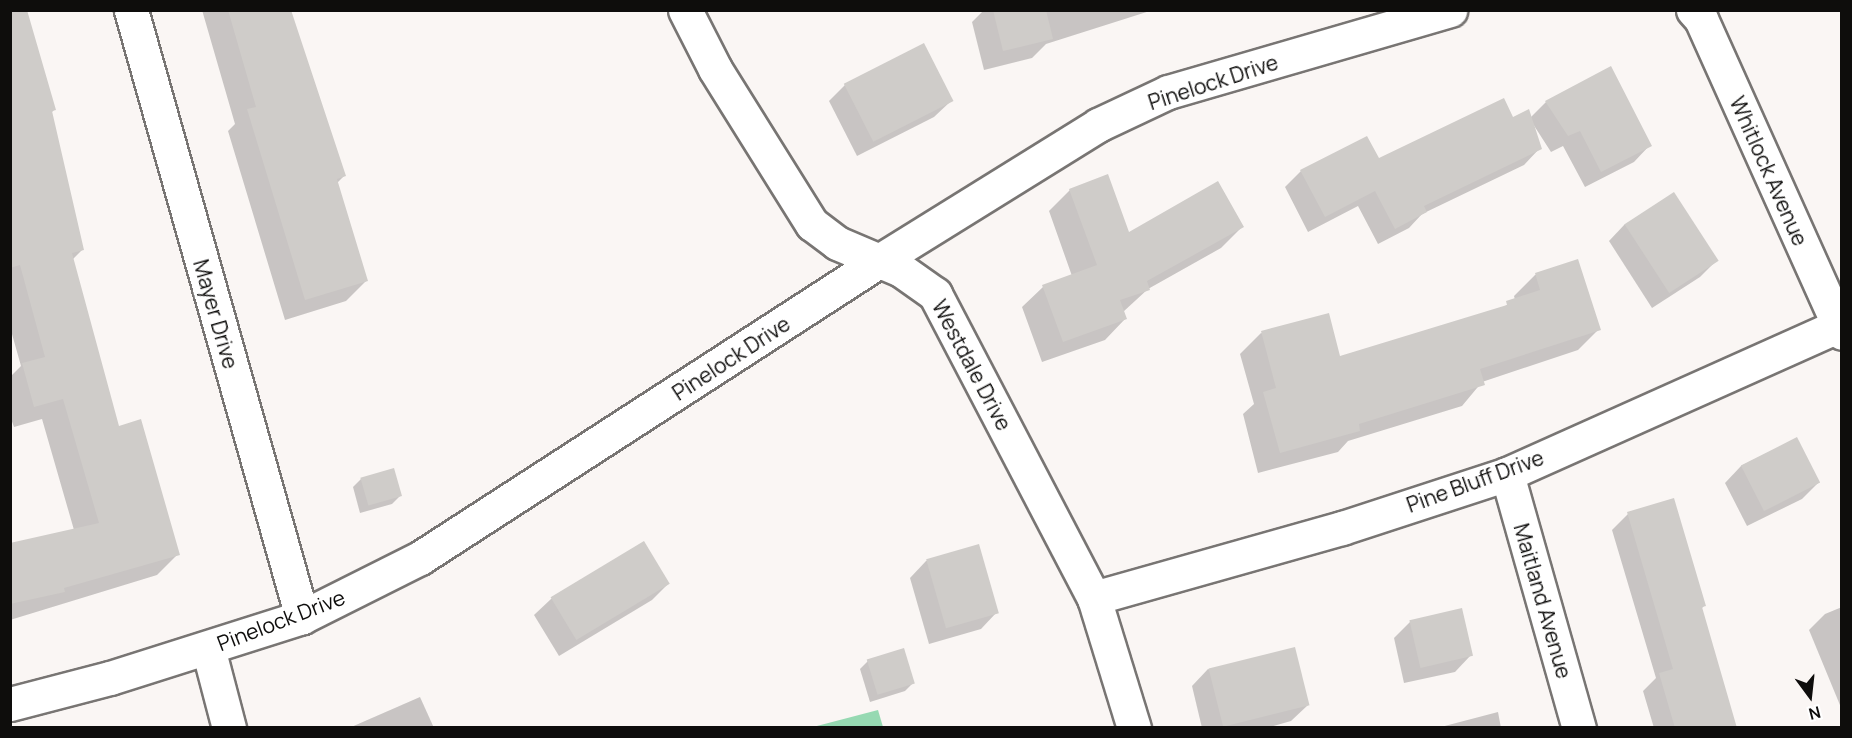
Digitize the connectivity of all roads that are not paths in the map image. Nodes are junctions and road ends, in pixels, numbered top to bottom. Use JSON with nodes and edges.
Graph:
{"nodes":[{"id":1,"x":130,"y":10,"type":"edge"},
{"id":2,"x":685,"y":10,"type":"edge"},
{"id":3,"x":1450,"y":10,"type":"edge"},
{"id":4,"x":1693,"y":10,"type":"edge"},
{"id":5,"x":879,"y":261,"type":"junction"},
{"id":6,"x":1840,"y":328,"type":"edge"},
{"id":7,"x":1507,"y":474,"type":"junction"},
{"id":8,"x":1094,"y":598,"type":"junction"},
{"id":9,"x":302,"y":617,"type":"junction"},
{"id":10,"x":208,"y":648,"type":"junction"},
{"id":11,"x":10,"y":704,"type":"edge"},
{"id":12,"x":229,"y":728,"type":"edge"},
{"id":13,"x":1134,"y":728,"type":"edge"},
{"id":14,"x":1579,"y":728,"type":"edge"}],
"edges":[{"from":1,"to":9,"type":"street","name":"Mayer Drive"},
{"from":2,"to":5,"type":"street","name":"Westdale Drive"},
{"from":3,"to":5,"type":"street","name":"Pinelock Drive"},
{"from":4,"to":6,"type":"street","name":"Whitlock Avenue"},
{"from":5,"to":8,"type":"street","name":"Westdale Drive"},
{"from":5,"to":9,"type":"street","name":"Pinelock Drive"},
{"from":6,"to":7,"type":"street","name":"Pine Bluff Drive"},
{"from":7,"to":8,"type":"street","name":"Pine Bluff Drive"},
{"from":7,"to":14,"type":"street","name":"Maitland Avenue"},
{"from":8,"to":13,"type":"street","name":"Westdale Drive"},
{"from":9,"to":10,"type":"street","name":"Pinelock Drive"},
{"from":10,"to":11,"type":"street","name":"Pinelock Drive"},
{"from":10,"to":12,"type":"street"}]}
